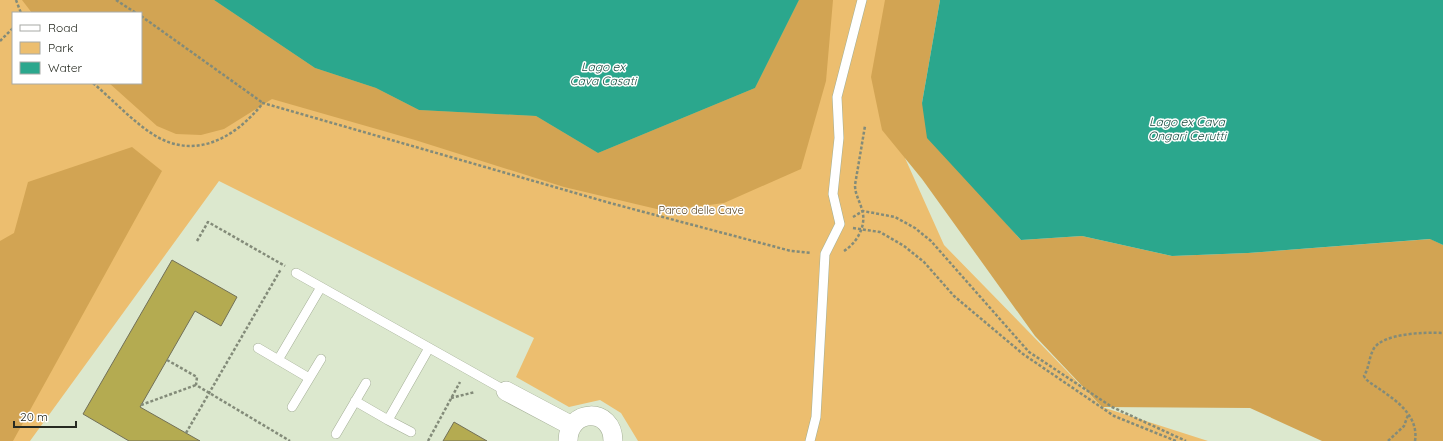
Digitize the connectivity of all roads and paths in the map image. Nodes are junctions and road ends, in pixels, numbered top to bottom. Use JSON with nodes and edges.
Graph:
{"nodes":[{"id":1,"x":16,"y":0,"type":"edge"},
{"id":2,"x":116,"y":0,"type":"edge"},
{"id":3,"x":862,"y":0,"type":"edge"},
{"id":4,"x":21,"y":12,"type":"edge"},
{"id":5,"x":134,"y":12,"type":"edge"},
{"id":6,"x":142,"y":17,"type":"edge"},
{"id":7,"x":12,"y":29,"type":"edge"},
{"id":8,"x":0,"y":41,"type":"edge"},
{"id":9,"x":94,"y":84,"type":"edge"},
{"id":10,"x":263,"y":103,"type":"junction"},
{"id":11,"x":865,"y":126,"type":"dead end"},
{"id":12,"x":863,"y":210,"type":"junction"},
{"id":13,"x":840,"y":224,"type":"junction"},
{"id":14,"x":197,"y":241,"type":"dead end"},
{"id":15,"x":825,"y":254,"type":"junction"},
{"id":16,"x":283,"y":266,"type":"junction"},
{"id":17,"x":296,"y":273,"type":"joint"},
{"id":18,"x":322,"y":287,"type":"junction"},
{"id":19,"x":1443,"y":333,"type":"edge"},
{"id":20,"x":258,"y":348,"type":"dead end"},
{"id":21,"x":429,"y":348,"type":"junction"},
{"id":22,"x":321,"y":359,"type":"dead end"},
{"id":23,"x":167,"y":360,"type":"dead end"},
{"id":24,"x":278,"y":360,"type":"junction"},
{"id":25,"x":467,"y":369,"type":"junction"},
{"id":26,"x":309,"y":378,"type":"junction"},
{"id":27,"x":366,"y":383,"type":"dead end"},
{"id":28,"x":196,"y":386,"type":"junction"},
{"id":29,"x":506,"y":391,"type":"joint"},
{"id":30,"x":209,"y":393,"type":"junction"},
{"id":31,"x":481,"y":395,"type":"dead end"},
{"id":32,"x":451,"y":399,"type":"junction"},
{"id":33,"x":356,"y":401,"type":"junction"},
{"id":34,"x":141,"y":405,"type":"dead end"},
{"id":35,"x":292,"y":407,"type":"dead end"},
{"id":36,"x":1408,"y":415,"type":"junction"},
{"id":37,"x":388,"y":420,"type":"junction"},
{"id":38,"x":411,"y":432,"type":"dead end"},
{"id":39,"x":186,"y":433,"type":"dead end"},
{"id":40,"x":336,"y":434,"type":"dead end"},
{"id":41,"x":570,"y":434,"type":"edge"},
{"id":42,"x":290,"y":441,"type":"edge"},
{"id":43,"x":428,"y":441,"type":"edge"},
{"id":44,"x":613,"y":441,"type":"edge"},
{"id":45,"x":810,"y":441,"type":"edge"},
{"id":46,"x":1176,"y":441,"type":"edge"},
{"id":47,"x":1186,"y":441,"type":"edge"},
{"id":48,"x":1388,"y":441,"type":"edge"},
{"id":49,"x":1415,"y":441,"type":"edge"}],
"edges":[{"from":1,"to":4,"type":"path"},
{"from":2,"to":5,"type":"path"},
{"from":3,"to":13,"type":"lane"},
{"from":6,"to":10,"type":"path"},
{"from":7,"to":8,"type":"path"},
{"from":9,"to":10,"type":"path"},
{"from":10,"to":15,"type":"path"},
{"from":11,"to":12,"type":"path"},
{"from":12,"to":13,"type":"path"},
{"from":12,"to":46,"type":"path"},
{"from":12,"to":47,"type":"path"},
{"from":13,"to":15,"type":"lane"},
{"from":14,"to":16,"type":"path"},
{"from":15,"to":45,"type":"lane"},
{"from":16,"to":17,"type":"path"},
{"from":16,"to":30,"type":"path"},
{"from":17,"to":18,"type":"lane"},
{"from":18,"to":21,"type":"lane"},
{"from":18,"to":24,"type":"lane"},
{"from":19,"to":36,"type":"path"},
{"from":20,"to":24,"type":"lane"},
{"from":21,"to":25,"type":"lane"},
{"from":21,"to":37,"type":"lane"},
{"from":22,"to":26,"type":"lane"},
{"from":23,"to":28,"type":"path"},
{"from":24,"to":26,"type":"lane"},
{"from":25,"to":29,"type":"lane"},
{"from":25,"to":32,"type":"path"},
{"from":26,"to":35,"type":"lane"},
{"from":27,"to":33,"type":"lane"},
{"from":28,"to":30,"type":"path"},
{"from":28,"to":34,"type":"path"},
{"from":29,"to":41,"type":"street"},
{"from":30,"to":39,"type":"path"},
{"from":30,"to":42,"type":"path"},
{"from":31,"to":32,"type":"path"},
{"from":32,"to":43,"type":"path"},
{"from":33,"to":37,"type":"lane"},
{"from":33,"to":40,"type":"lane"},
{"from":36,"to":48,"type":"path"},
{"from":36,"to":49,"type":"path"},
{"from":37,"to":38,"type":"lane"},
{"from":41,"to":44,"type":"street"}]}
